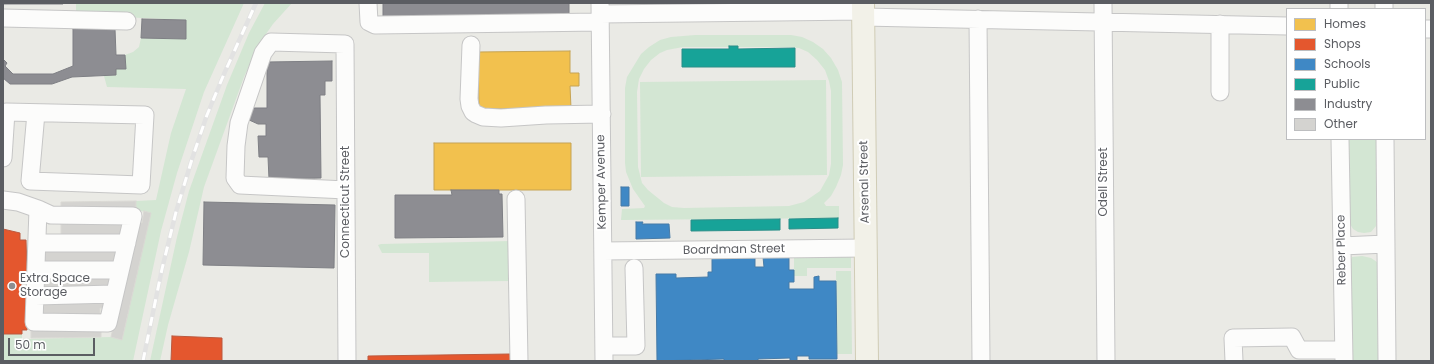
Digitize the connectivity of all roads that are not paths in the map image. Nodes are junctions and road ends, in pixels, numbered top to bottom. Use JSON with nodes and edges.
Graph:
{"nodes":[{"id":1,"x":368,"y":3,"type":"edge"},
{"id":2,"x":1103,"y":3,"type":"edge"},
{"id":3,"x":863,"y":11,"type":"edge"},
{"id":4,"x":600,"y":13,"type":"edge"},
{"id":5,"x":3,"y":18,"type":"edge"},
{"id":6,"x":978,"y":19,"type":"junction"},
{"id":7,"x":127,"y":21,"type":"dead end"},
{"id":8,"x":1103,"y":22,"type":"junction"},
{"id":9,"x":1220,"y":24,"type":"junction"},
{"id":10,"x":1286,"y":26,"type":"edge"},
{"id":11,"x":471,"y":45,"type":"dead end"},
{"id":12,"x":1220,"y":92,"type":"dead end"},
{"id":13,"x":36,"y":113,"type":"junction"},
{"id":14,"x":602,"y":114,"type":"junction"},
{"id":15,"x":1340,"y":140,"type":"edge"},
{"id":16,"x":1385,"y":140,"type":"edge"},
{"id":17,"x":3,"y":158,"type":"edge"},
{"id":18,"x":346,"y":190,"type":"junction"},
{"id":19,"x":516,"y":199,"type":"dead end"},
{"id":20,"x":3,"y":200,"type":"edge"},
{"id":21,"x":38,"y":209,"type":"junction"},
{"id":22,"x":37,"y":243,"type":"junction"},
{"id":23,"x":127,"y":243,"type":"junction"},
{"id":24,"x":1386,"y":244,"type":"junction"},
{"id":25,"x":1342,"y":246,"type":"junction"},
{"id":26,"x":865,"y":248,"type":"junction"},
{"id":27,"x":603,"y":251,"type":"junction"},
{"id":28,"x":634,"y":268,"type":"dead end"},
{"id":29,"x":36,"y":270,"type":"junction"},
{"id":30,"x":120,"y":270,"type":"junction"},
{"id":31,"x":114,"y":294,"type":"junction"},
{"id":32,"x":35,"y":296,"type":"junction"},
{"id":33,"x":604,"y":354,"type":"edge"},
{"id":34,"x":1344,"y":355,"type":"edge"},
{"id":35,"x":1312,"y":356,"type":"edge"},
{"id":36,"x":347,"y":361,"type":"edge"},
{"id":37,"x":519,"y":361,"type":"edge"},
{"id":38,"x":867,"y":361,"type":"edge"},
{"id":39,"x":981,"y":361,"type":"edge"},
{"id":40,"x":1106,"y":361,"type":"edge"},
{"id":41,"x":1234,"y":361,"type":"edge"},
{"id":42,"x":1387,"y":361,"type":"edge"}],
"edges":[{"from":1,"to":4,"type":"street"},
{"from":2,"to":8,"type":"street","name":"Odell Street"},
{"from":3,"to":4,"type":"street"},
{"from":3,"to":6,"type":"street"},
{"from":3,"to":26,"type":"main road","name":"Arsenal Street"},
{"from":4,"to":14,"type":"street","name":"Kemper Avenue"},
{"from":5,"to":7,"type":"street"},
{"from":6,"to":8,"type":"street"},
{"from":6,"to":39,"type":"street"},
{"from":8,"to":9,"type":"street"},
{"from":8,"to":40,"type":"street","name":"Odell Street"},
{"from":9,"to":10,"type":"street"},
{"from":9,"to":12,"type":"street"},
{"from":11,"to":14,"type":"street"},
{"from":13,"to":13,"type":"street"},
{"from":13,"to":17,"type":"street"},
{"from":14,"to":27,"type":"street","name":"Kemper Avenue"},
{"from":15,"to":25,"type":"street","name":"Reber Place"},
{"from":16,"to":24,"type":"street"},
{"from":18,"to":18,"type":"street","name":"Connecticut Street"},
{"from":18,"to":36,"type":"street","name":"Connecticut Street"},
{"from":19,"to":37,"type":"street"},
{"from":20,"to":21,"type":"street"},
{"from":21,"to":22,"type":"street"},
{"from":21,"to":23,"type":"street"},
{"from":22,"to":23,"type":"street"},
{"from":22,"to":29,"type":"street"},
{"from":23,"to":30,"type":"street"},
{"from":24,"to":25,"type":"street"},
{"from":24,"to":42,"type":"street"},
{"from":25,"to":34,"type":"street","name":"Reber Place"},
{"from":26,"to":27,"type":"street","name":"Boardman Street"},
{"from":26,"to":38,"type":"main road","name":"Arsenal Street"},
{"from":27,"to":33,"type":"street","name":"Kemper Avenue"},
{"from":28,"to":33,"type":"street"},
{"from":29,"to":30,"type":"street"},
{"from":29,"to":32,"type":"street"},
{"from":30,"to":31,"type":"street"},
{"from":31,"to":32,"type":"street"},
{"from":31,"to":32,"type":"street"},
{"from":34,"to":35,"type":"street"},
{"from":35,"to":41,"type":"street"}]}
